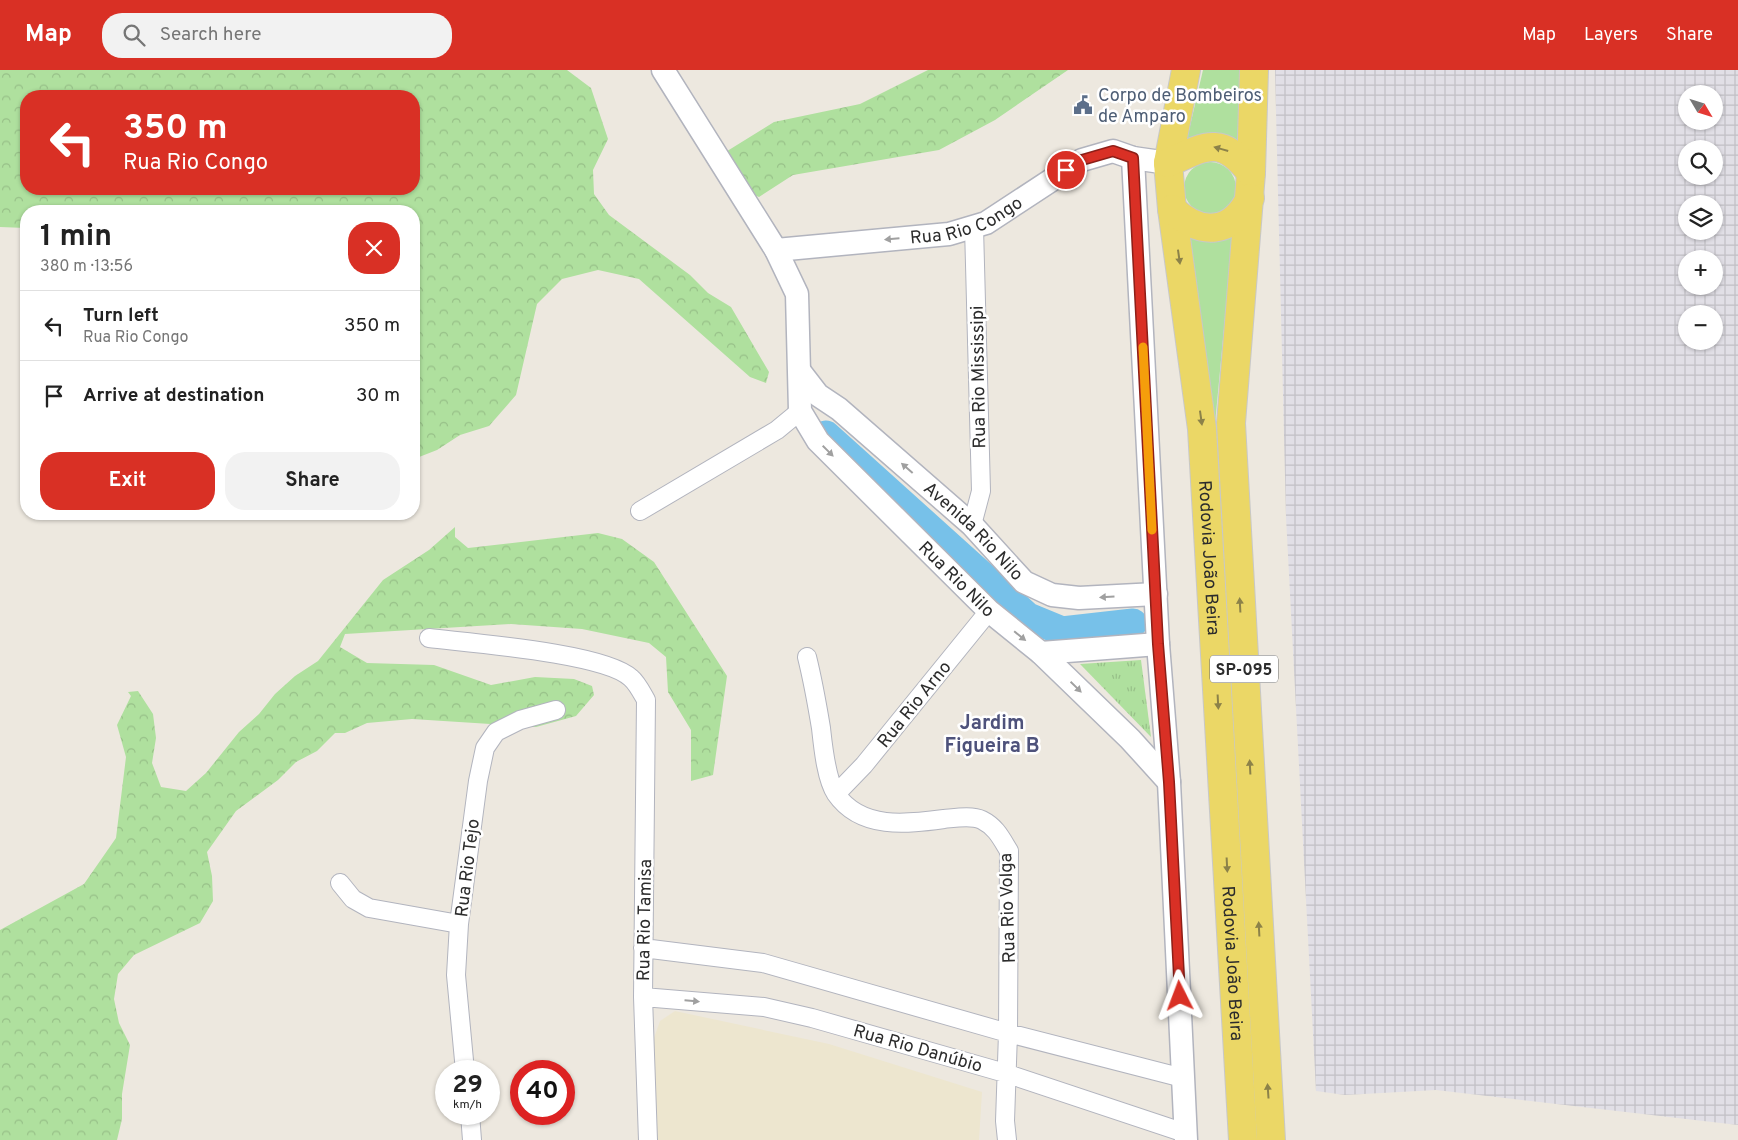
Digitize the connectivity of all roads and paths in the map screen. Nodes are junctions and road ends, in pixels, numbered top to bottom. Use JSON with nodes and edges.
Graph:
{"nodes":[{"id":1,"x":663,"y":70,"type":"edge"},
{"id":2,"x":1186,"y":70,"type":"edge"},
{"id":3,"x":1254,"y":70,"type":"edge"},
{"id":4,"x":1133,"y":158,"type":"junction"},
{"id":5,"x":1168,"y":163,"type":"junction"},
{"id":6,"x":1250,"y":186,"type":"junction"},
{"id":7,"x":1172,"y":209,"type":"junction"},
{"id":8,"x":974,"y":227,"type":"junction"},
{"id":9,"x":776,"y":250,"type":"junction"},
{"id":10,"x":801,"y":372,"type":"junction"},
{"id":11,"x":818,"y":395,"type":"junction"},
{"id":12,"x":800,"y":411,"type":"junction"},
{"id":13,"x":640,"y":511,"type":"dead end"},
{"id":14,"x":972,"y":525,"type":"junction"},
{"id":15,"x":1156,"y":594,"type":"junction"},
{"id":16,"x":989,"y":611,"type":"junction"},
{"id":17,"x":429,"y":638,"type":"dead end"},
{"id":18,"x":1158,"y":644,"type":"junction"},
{"id":19,"x":1040,"y":653,"type":"junction"},
{"id":20,"x":807,"y":657,"type":"dead end"},
{"id":21,"x":556,"y":710,"type":"dead end"},
{"id":22,"x":1169,"y":782,"type":"junction"},
{"id":23,"x":836,"y":794,"type":"junction"},
{"id":24,"x":340,"y":883,"type":"dead end"},
{"id":25,"x":459,"y":924,"type":"junction"},
{"id":26,"x":643,"y":948,"type":"junction"},
{"id":27,"x":643,"y":997,"type":"junction"},
{"id":28,"x":1008,"y":1033,"type":"junction"},
{"id":29,"x":464,"y":1060,"type":"edge"},
{"id":30,"x":1005,"y":1073,"type":"junction"},
{"id":31,"x":1183,"y":1078,"type":"junction"},
{"id":32,"x":471,"y":1125,"type":"edge"},
{"id":33,"x":1186,"y":1137,"type":"edge"},
{"id":34,"x":472,"y":1140,"type":"edge"},
{"id":35,"x":648,"y":1140,"type":"edge"},
{"id":36,"x":1007,"y":1140,"type":"edge"},
{"id":37,"x":1242,"y":1140,"type":"edge"},
{"id":38,"x":1271,"y":1140,"type":"edge"}],
"edges":[{"from":1,"to":9,"type":"street"},
{"from":2,"to":5,"type":"main road","name":"Rodovia João Beira","number":"SP-095"},
{"from":3,"to":6,"type":"main road","name":"Rodovia João Beira","number":"SP-095"},
{"from":4,"to":5,"type":"street","name":"Rua Rio Congo"},
{"from":4,"to":8,"type":"street","name":"Rua Rio Congo"},
{"from":4,"to":15,"type":"street"},
{"from":6,"to":5,"type":"main road","one_way":true},
{"from":5,"to":7,"type":"main road","name":"Rodovia João Beira","number":"SP-095"},
{"from":6,"to":7,"type":"main road"},
{"from":38,"to":6,"type":"main road","name":"Rodovia João Beira","number":"SP-095","one_way":true},
{"from":7,"to":37,"type":"main road","name":"Rodovia João Beira","number":"SP-095","one_way":true},
{"from":8,"to":9,"type":"street","name":"Rua Rio Congo","one_way":true},
{"from":8,"to":14,"type":"street","name":"Rua Rio Mississipi"},
{"from":9,"to":10,"type":"street"},
{"from":10,"to":11,"type":"street","name":"Avenida Rio Nilo"},
{"from":10,"to":12,"type":"street"},
{"from":11,"to":12,"type":"street"},
{"from":14,"to":11,"type":"street","name":"Avenida Rio Nilo","one_way":true},
{"from":12,"to":13,"type":"street"},
{"from":12,"to":16,"type":"street","name":"Rua Rio Nilo","one_way":true},
{"from":15,"to":14,"type":"street","name":"Avenida Rio Nilo","one_way":true},
{"from":15,"to":18,"type":"street"},
{"from":16,"to":19,"type":"street","name":"Rua Rio Nilo","one_way":true},
{"from":16,"to":23,"type":"street","name":"Rua Rio Arno"},
{"from":17,"to":26,"type":"street","name":"Rua Rio Tamisa"},
{"from":18,"to":19,"type":"street"},
{"from":18,"to":22,"type":"street"},
{"from":19,"to":22,"type":"street","name":"Rua Rio Nilo","one_way":true},
{"from":20,"to":23,"type":"street","name":"Rua Rio Volga"},
{"from":21,"to":25,"type":"street","name":"Rua Rio Tejo"},
{"from":22,"to":31,"type":"street"},
{"from":23,"to":28,"type":"street","name":"Rua Rio Volga"},
{"from":24,"to":25,"type":"street"},
{"from":25,"to":29,"type":"street","name":"Rua Rio Tejo"},
{"from":26,"to":27,"type":"street","name":"Rua Rio Tamisa"},
{"from":26,"to":28,"type":"street"},
{"from":27,"to":30,"type":"street","name":"Rua Rio Danúbio","one_way":true},
{"from":27,"to":35,"type":"street","name":"Rua Rio Tamisa"},
{"from":28,"to":30,"type":"street","name":"Rua Rio Volga"},
{"from":28,"to":31,"type":"street"},
{"from":30,"to":33,"type":"street","name":"Rua Rio Danúbio"},
{"from":30,"to":36,"type":"street","name":"Rua Rio Volga"},
{"from":31,"to":33,"type":"street"},
{"from":32,"to":34,"type":"street"}]}
